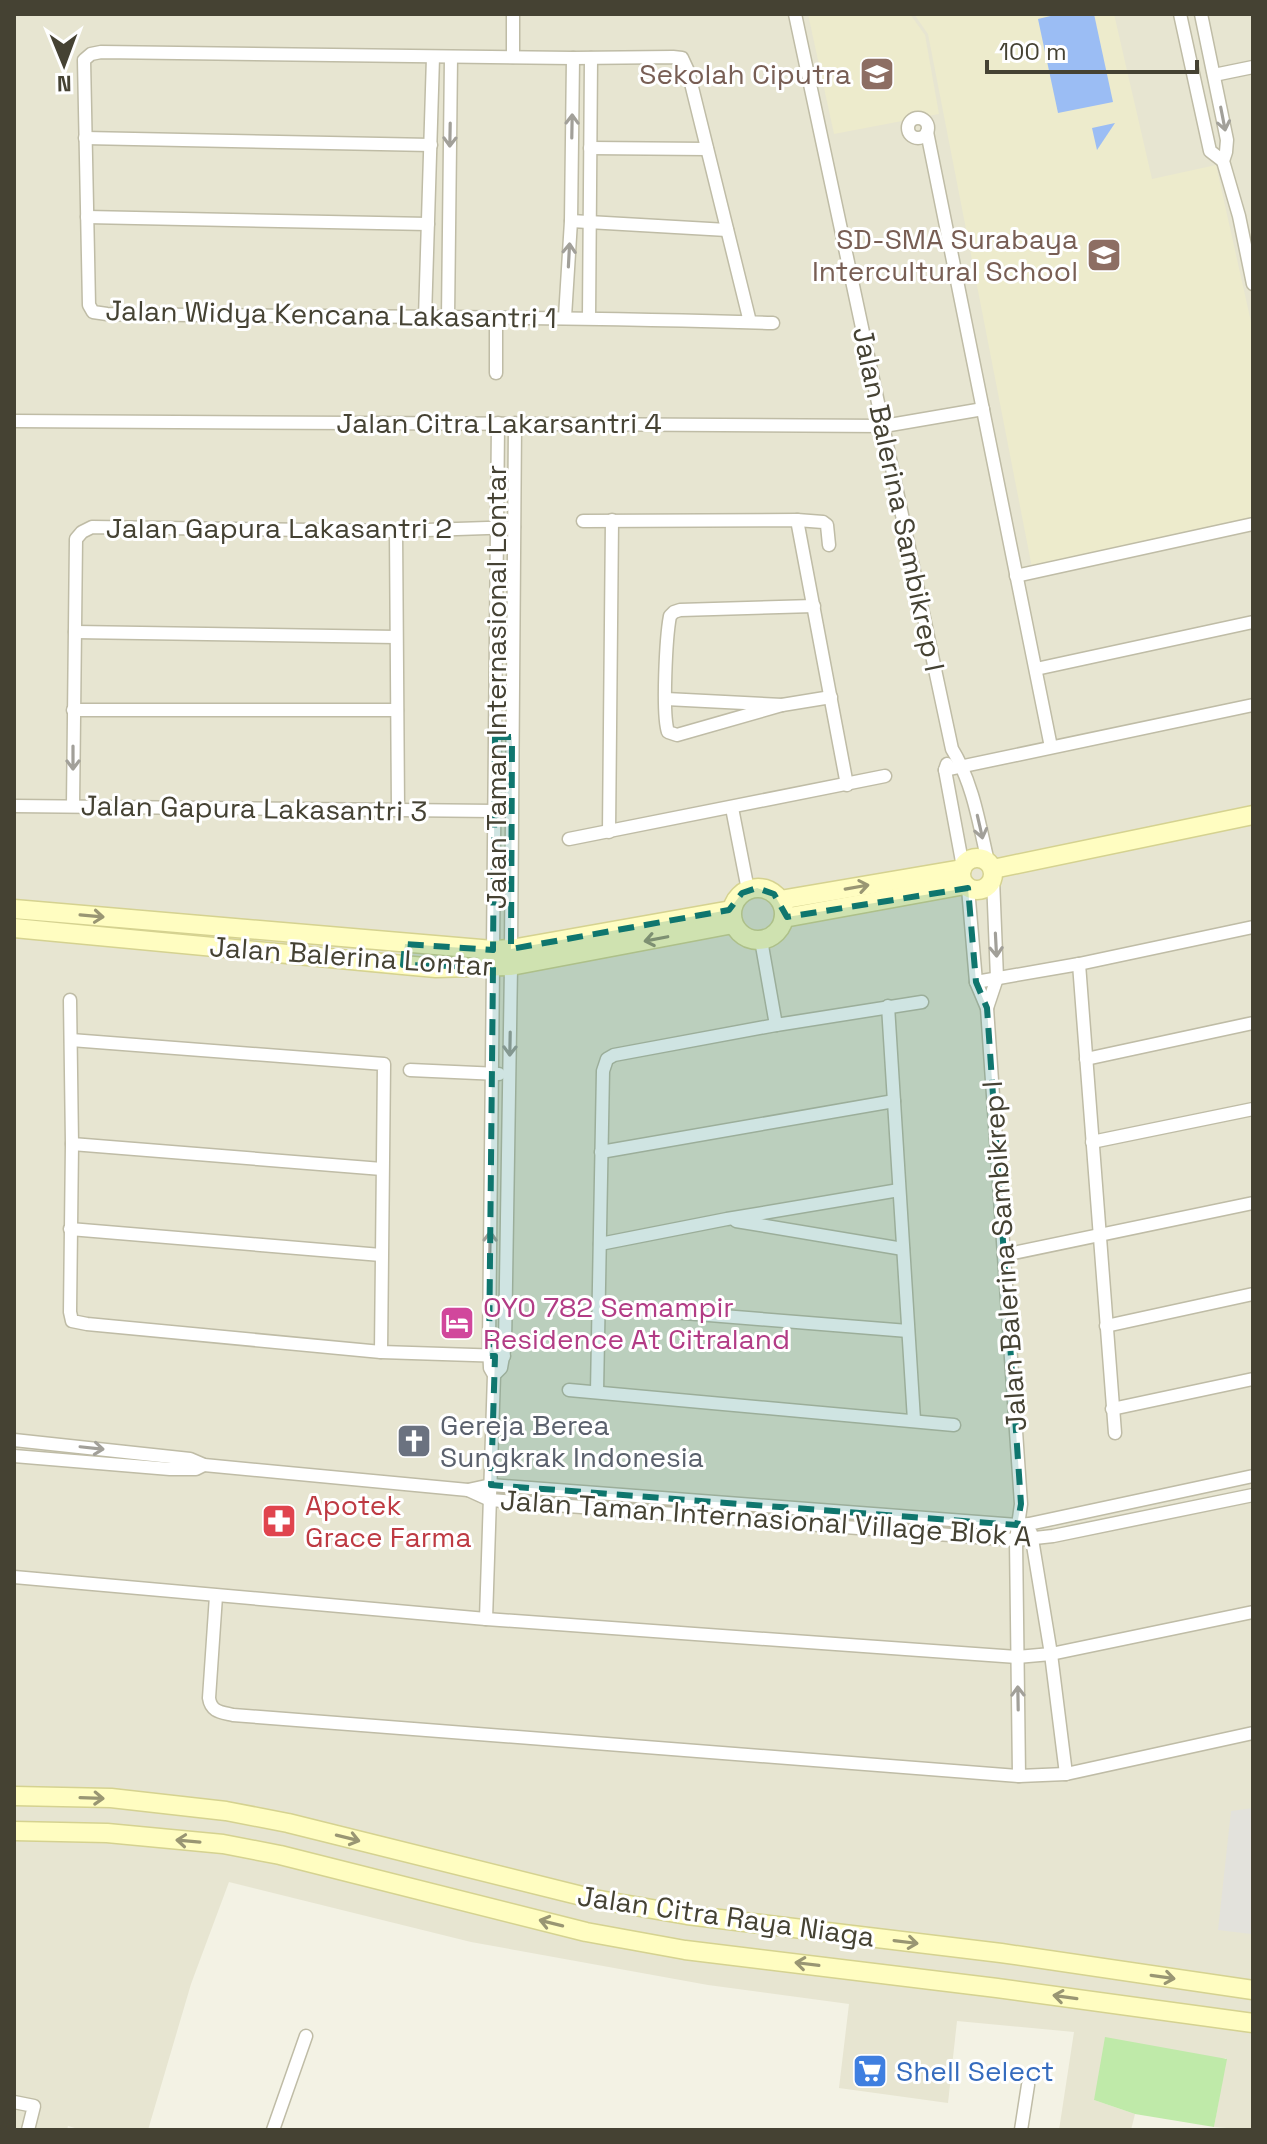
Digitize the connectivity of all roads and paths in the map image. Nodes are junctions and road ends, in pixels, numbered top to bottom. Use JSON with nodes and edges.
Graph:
{"nodes":[{"id":1,"x":513,"y":14,"type":"edge"},
{"id":2,"x":795,"y":14,"type":"edge"},
{"id":3,"x":1180,"y":14,"type":"edge"},
{"id":4,"x":1201,"y":14,"type":"edge"},
{"id":5,"x":433,"y":57,"type":"junction"},
{"id":6,"x":451,"y":57,"type":"junction"},
{"id":7,"x":513,"y":57,"type":"junction"},
{"id":8,"x":573,"y":58,"type":"junction"},
{"id":9,"x":591,"y":58,"type":"junction"},
{"id":10,"x":1253,"y":67,"type":"edge"},
{"id":11,"x":1214,"y":75,"type":"junction"},
{"id":12,"x":927,"y":132,"type":"dead end"},
{"id":13,"x":85,"y":138,"type":"junction"},
{"id":14,"x":431,"y":145,"type":"junction"},
{"id":15,"x":590,"y":148,"type":"junction"},
{"id":16,"x":707,"y":149,"type":"junction"},
{"id":17,"x":1223,"y":161,"type":"junction"},
{"id":18,"x":87,"y":217,"type":"junction"},
{"id":19,"x":571,"y":221,"type":"junction"},
{"id":20,"x":589,"y":223,"type":"junction"},
{"id":21,"x":428,"y":224,"type":"junction"},
{"id":22,"x":727,"y":230,"type":"junction"},
{"id":23,"x":1253,"y":284,"type":"edge"},
{"id":24,"x":565,"y":317,"type":"junction"},
{"id":25,"x":425,"y":318,"type":"junction"},
{"id":26,"x":448,"y":318,"type":"junction"},
{"id":27,"x":496,"y":318,"type":"junction"},
{"id":28,"x":589,"y":318,"type":"junction"},
{"id":29,"x":750,"y":322,"type":"junction"},
{"id":30,"x":773,"y":323,"type":"dead end"},
{"id":31,"x":496,"y":373,"type":"dead end"},
{"id":32,"x":983,"y":409,"type":"junction"},
{"id":33,"x":14,"y":421,"type":"edge"},
{"id":34,"x":498,"y":423,"type":"junction"},
{"id":35,"x":515,"y":423,"type":"junction"},
{"id":36,"x":884,"y":426,"type":"junction"},
{"id":37,"x":612,"y":520,"type":"junction"},
{"id":38,"x":797,"y":520,"type":"junction"},
{"id":39,"x":583,"y":521,"type":"dead end"},
{"id":40,"x":1253,"y":524,"type":"edge"},
{"id":41,"x":514,"y":527,"type":"junction"},
{"id":42,"x":497,"y":528,"type":"junction"},
{"id":43,"x":396,"y":531,"type":"junction"},
{"id":44,"x":829,"y":545,"type":"dead end"},
{"id":45,"x":1016,"y":576,"type":"junction"},
{"id":46,"x":814,"y":606,"type":"junction"},
{"id":47,"x":1253,"y":622,"type":"edge"},
{"id":48,"x":75,"y":632,"type":"junction"},
{"id":49,"x":396,"y":637,"type":"junction"},
{"id":50,"x":1036,"y":669,"type":"junction"},
{"id":51,"x":831,"y":697,"type":"junction"},
{"id":52,"x":666,"y":699,"type":"junction"},
{"id":53,"x":782,"y":705,"type":"junction"},
{"id":54,"x":1253,"y":705,"type":"edge"},
{"id":55,"x":73,"y":710,"type":"junction"},
{"id":56,"x":397,"y":710,"type":"junction"},
{"id":57,"x":495,"y":737,"type":"junction"},
{"id":58,"x":512,"y":737,"type":"junction"},
{"id":59,"x":1051,"y":747,"type":"junction"},
{"id":60,"x":952,"y":749,"type":"junction"},
{"id":61,"x":962,"y":765,"type":"junction"},
{"id":62,"x":945,"y":770,"type":"junction"},
{"id":63,"x":885,"y":776,"type":"dead end"},
{"id":64,"x":847,"y":785,"type":"junction"},
{"id":65,"x":14,"y":806,"type":"edge"},
{"id":66,"x":73,"y":806,"type":"junction"},
{"id":67,"x":732,"y":808,"type":"junction"},
{"id":68,"x":398,"y":810,"type":"junction"},
{"id":69,"x":495,"y":811,"type":"junction"},
{"id":70,"x":1253,"y":815,"type":"edge"},
{"id":71,"x":609,"y":832,"type":"junction"},
{"id":72,"x":569,"y":839,"type":"dead end"},
{"id":73,"x":991,"y":870,"type":"junction"},
{"id":74,"x":964,"y":877,"type":"junction"},
{"id":75,"x":748,"y":890,"type":"junction"},
{"id":76,"x":14,"y":909,"type":"edge"},
{"id":77,"x":782,"y":909,"type":"junction"},
{"id":78,"x":732,"y":917,"type":"junction"},
{"id":79,"x":1253,"y":927,"type":"edge"},
{"id":80,"x":14,"y":928,"type":"edge"},
{"id":81,"x":761,"y":940,"type":"junction"},
{"id":82,"x":405,"y":944,"type":"junction"},
{"id":83,"x":502,"y":958,"type":"junction"},
{"id":84,"x":1079,"y":964,"type":"junction"},
{"id":85,"x":403,"y":965,"type":"junction"},
{"id":86,"x":997,"y":978,"type":"junction"},
{"id":87,"x":976,"y":982,"type":"junction"},
{"id":88,"x":70,"y":1000,"type":"dead end"},
{"id":89,"x":922,"y":1002,"type":"dead end"},
{"id":90,"x":888,"y":1006,"type":"junction"},
{"id":91,"x":987,"y":1008,"type":"junction"},
{"id":92,"x":1253,"y":1023,"type":"edge"},
{"id":93,"x":776,"y":1025,"type":"junction"},
{"id":94,"x":71,"y":1040,"type":"junction"},
{"id":95,"x":1086,"y":1059,"type":"junction"},
{"id":96,"x":410,"y":1070,"type":"dead end"},
{"id":97,"x":493,"y":1073,"type":"junction"},
{"id":98,"x":509,"y":1074,"type":"junction"},
{"id":99,"x":894,"y":1101,"type":"junction"},
{"id":100,"x":1253,"y":1109,"type":"edge"},
{"id":101,"x":1092,"y":1142,"type":"junction"},
{"id":102,"x":72,"y":1144,"type":"junction"},
{"id":103,"x":601,"y":1152,"type":"junction"},
{"id":104,"x":382,"y":1169,"type":"junction"},
{"id":105,"x":899,"y":1190,"type":"junction"},
{"id":106,"x":1253,"y":1203,"type":"edge"},
{"id":107,"x":727,"y":1219,"type":"junction"},
{"id":108,"x":70,"y":1229,"type":"junction"},
{"id":109,"x":1099,"y":1235,"type":"junction"},
{"id":110,"x":600,"y":1244,"type":"junction"},
{"id":111,"x":903,"y":1249,"type":"junction"},
{"id":112,"x":381,"y":1255,"type":"junction"},
{"id":113,"x":1004,"y":1255,"type":"junction"},
{"id":114,"x":506,"y":1278,"type":"junction"},
{"id":115,"x":490,"y":1279,"type":"junction"},
{"id":116,"x":1253,"y":1294,"type":"edge"},
{"id":117,"x":598,"y":1306,"type":"junction"},
{"id":118,"x":1106,"y":1326,"type":"junction"},
{"id":119,"x":908,"y":1331,"type":"junction"},
{"id":120,"x":381,"y":1352,"type":"junction"},
{"id":121,"x":489,"y":1356,"type":"junction"},
{"id":122,"x":504,"y":1356,"type":"junction"},
{"id":123,"x":494,"y":1375,"type":"junction"},
{"id":124,"x":1253,"y":1379,"type":"edge"},
{"id":125,"x":569,"y":1390,"type":"dead end"},
{"id":126,"x":597,"y":1392,"type":"junction"},
{"id":127,"x":1112,"y":1409,"type":"junction"},
{"id":128,"x":914,"y":1420,"type":"junction"},
{"id":129,"x":954,"y":1425,"type":"dead end"},
{"id":130,"x":1115,"y":1433,"type":"dead end"},
{"id":131,"x":14,"y":1440,"type":"edge"},
{"id":132,"x":14,"y":1456,"type":"edge"},
{"id":133,"x":204,"y":1465,"type":"junction"},
{"id":134,"x":1253,"y":1476,"type":"edge"},
{"id":135,"x":491,"y":1485,"type":"junction"},
{"id":136,"x":468,"y":1490,"type":"junction"},
{"id":137,"x":1253,"y":1495,"type":"edge"},
{"id":138,"x":490,"y":1500,"type":"junction"},
{"id":139,"x":1023,"y":1525,"type":"junction"},
{"id":140,"x":1031,"y":1539,"type":"junction"},
{"id":141,"x":1016,"y":1540,"type":"junction"},
{"id":142,"x":14,"y":1577,"type":"edge"},
{"id":143,"x":216,"y":1596,"type":"junction"},
{"id":144,"x":1253,"y":1612,"type":"edge"},
{"id":145,"x":486,"y":1619,"type":"junction"},
{"id":146,"x":1051,"y":1654,"type":"junction"},
{"id":147,"x":1017,"y":1657,"type":"junction"},
{"id":148,"x":1253,"y":1733,"type":"edge"},
{"id":149,"x":1066,"y":1774,"type":"junction"},
{"id":150,"x":1019,"y":1776,"type":"junction"},
{"id":151,"x":14,"y":1796,"type":"edge"},
{"id":152,"x":226,"y":1811,"type":"junction"},
{"id":153,"x":14,"y":1831,"type":"edge"},
{"id":154,"x":223,"y":1844,"type":"junction"},
{"id":155,"x":1001,"y":1953,"type":"junction"},
{"id":156,"x":997,"y":1988,"type":"junction"},
{"id":157,"x":1253,"y":1990,"type":"edge"},
{"id":158,"x":1253,"y":2023,"type":"edge"},
{"id":159,"x":306,"y":2036,"type":"dead end"},
{"id":160,"x":1028,"y":2085,"type":"dead end"},
{"id":161,"x":14,"y":2102,"type":"edge"},
{"id":162,"x":28,"y":2130,"type":"edge"},
{"id":163,"x":273,"y":2130,"type":"edge"},
{"id":164,"x":1021,"y":2130,"type":"edge"}],
"edges":[{"from":1,"to":7,"type":"street"},
{"from":2,"to":36,"type":"street","name":"Jalan Balerina Sambikrep I"},
{"from":3,"to":17,"type":"street"},
{"from":4,"to":11,"type":"street"},
{"from":5,"to":6,"type":"street","name":"Jalan Widya Kencana Lakasantri 1"},
{"from":5,"to":13,"type":"street","name":"Jalan Widya Kencana Lakasantri 1"},
{"from":5,"to":14,"type":"street"},
{"from":6,"to":7,"type":"street","name":"Jalan Widya Kencana Lakasantri 1"},
{"from":6,"to":26,"type":"street","one_way":true},
{"from":7,"to":8,"type":"street","name":"Jalan Widya Kencana Lakasantri 1"},
{"from":8,"to":9,"type":"street","name":"Jalan Widya Kencana Lakasantri 1"},
{"from":19,"to":8,"type":"street","one_way":true},
{"from":9,"to":15,"type":"street"},
{"from":9,"to":16,"type":"street","name":"Jalan Widya Kencana Lakasantri 1"},
{"from":10,"to":11,"type":"street"},
{"from":11,"to":17,"type":"street","one_way":true},
{"from":12,"to":32,"type":"street"},
{"from":13,"to":14,"type":"street"},
{"from":13,"to":18,"type":"street","name":"Jalan Widya Kencana Lakasantri 1"},
{"from":14,"to":21,"type":"street"},
{"from":15,"to":16,"type":"street"},
{"from":15,"to":20,"type":"street"},
{"from":16,"to":22,"type":"street"},
{"from":17,"to":23,"type":"street"},
{"from":18,"to":21,"type":"street"},
{"from":18,"to":25,"type":"street","name":"Jalan Widya Kencana Lakasantri 1"},
{"from":19,"to":20,"type":"street"},
{"from":24,"to":19,"type":"street","one_way":true},
{"from":20,"to":22,"type":"street"},
{"from":20,"to":28,"type":"street"},
{"from":21,"to":25,"type":"street"},
{"from":22,"to":29,"type":"street"},
{"from":24,"to":27,"type":"street","name":"Jalan Widya Kencana Lakasantri 1"},
{"from":24,"to":28,"type":"street","name":"Jalan Widya Kencana Lakasantri 1"},
{"from":25,"to":26,"type":"street","name":"Jalan Widya Kencana Lakasantri 1"},
{"from":26,"to":27,"type":"street","name":"Jalan Widya Kencana Lakasantri 1"},
{"from":27,"to":31,"type":"street"},
{"from":28,"to":29,"type":"street","name":"Jalan Widya Kencana Lakasantri 1"},
{"from":29,"to":30,"type":"street","name":"Jalan Widya Kencana Lakasantri 1"},
{"from":32,"to":36,"type":"street","name":"Jalan Citra Lakarsantri 4"},
{"from":32,"to":45,"type":"street"},
{"from":33,"to":34,"type":"street","name":"Jalan Citra Lakarsantri 4"},
{"from":34,"to":35,"type":"street","name":"Jalan Citra Lakarsantri 4"},
{"from":34,"to":42,"type":"street","name":"Jalan Taman Internasional Lontar"},
{"from":35,"to":36,"type":"street","name":"Jalan Citra Lakarsantri 4"},
{"from":35,"to":41,"type":"street","name":"Jalan Taman Internasional Lontar"},
{"from":36,"to":60,"type":"street","name":"Jalan Balerina Sambikrep I"},
{"from":37,"to":38,"type":"street"},
{"from":37,"to":39,"type":"street"},
{"from":37,"to":71,"type":"street"},
{"from":38,"to":44,"type":"street"},
{"from":38,"to":46,"type":"street"},
{"from":40,"to":45,"type":"street"},
{"from":41,"to":42,"type":"street","name":"Jalan Gapura Lakasantri 2"},
{"from":41,"to":58,"type":"street","name":"Jalan Taman Internasional Lontar"},
{"from":42,"to":43,"type":"street","name":"Jalan Gapura Lakasantri 2"},
{"from":42,"to":57,"type":"street","name":"Jalan Taman Internasional Lontar"},
{"from":43,"to":48,"type":"street","name":"Jalan Gapura Lakasantri 2"},
{"from":43,"to":49,"type":"street"},
{"from":45,"to":50,"type":"street"},
{"from":46,"to":51,"type":"street"},
{"from":46,"to":52,"type":"street"},
{"from":47,"to":50,"type":"street"},
{"from":48,"to":49,"type":"street"},
{"from":48,"to":55,"type":"street","name":"Jalan Gapura Lakasantri 2"},
{"from":49,"to":56,"type":"street"},
{"from":50,"to":59,"type":"street"},
{"from":51,"to":53,"type":"street"},
{"from":51,"to":64,"type":"street"},
{"from":52,"to":53,"type":"street"},
{"from":52,"to":53,"type":"street"},
{"from":54,"to":59,"type":"street"},
{"from":55,"to":56,"type":"street"},
{"from":55,"to":66,"type":"street","name":"Jalan Gapura Lakasantri 2","one_way":true},
{"from":56,"to":68,"type":"street"},
{"from":57,"to":58,"type":"street"},
{"from":57,"to":69,"type":"street","name":"Jalan Taman Internasional Lontar"},
{"from":58,"to":83,"type":"street","name":"Jalan Taman Internasional Lontar"},
{"from":59,"to":61,"type":"street"},
{"from":60,"to":61,"type":"street","name":"Jalan Balerina Sambikrep I"},
{"from":60,"to":62,"type":"street","name":"Jalan Balerina Sambikrep I"},
{"from":61,"to":62,"type":"street"},
{"from":61,"to":73,"type":"street","name":"Jalan Balerina Sambikrep I","one_way":true},
{"from":62,"to":74,"type":"street","name":"Jalan Balerina Sambikrep I"},
{"from":63,"to":64,"type":"street"},
{"from":64,"to":67,"type":"street"},
{"from":65,"to":66,"type":"street","name":"Jalan Gapura Lakasantri 3"},
{"from":66,"to":68,"type":"street","name":"Jalan Gapura Lakasantri 3"},
{"from":67,"to":71,"type":"street"},
{"from":67,"to":75,"type":"street"},
{"from":68,"to":69,"type":"street","name":"Jalan Gapura Lakasantri 3"},
{"from":69,"to":83,"type":"street","name":"Jalan Taman Internasional Lontar"},
{"from":70,"to":73,"type":"street"},
{"from":71,"to":72,"type":"street"},
{"from":73,"to":74,"type":"street"},
{"from":73,"to":74,"type":"street"},
{"from":73,"to":86,"type":"street","name":"Jalan Balerina Sambikrep I","one_way":true},
{"from":74,"to":77,"type":"street"},
{"from":74,"to":87,"type":"street","name":"Jalan Balerina Sambikrep I"},
{"from":75,"to":77,"type":"street"},
{"from":75,"to":78,"type":"street"},
{"from":76,"to":82,"type":"street","name":"Jalan Balerina Lontar","one_way":true},
{"from":77,"to":81,"type":"street"},
{"from":78,"to":81,"type":"street"},
{"from":78,"to":83,"type":"street","name":"Jalan Balerina Lontar"},
{"from":79,"to":84,"type":"street"},
{"from":80,"to":85,"type":"street","name":"Jalan Balerina Lontar"},
{"from":81,"to":93,"type":"street"},
{"from":82,"to":83,"type":"street","name":"Jalan Balerina Lontar"},
{"from":82,"to":85,"type":"street"},
{"from":83,"to":85,"type":"street","name":"Jalan Balerina Lontar"},
{"from":83,"to":97,"type":"street","name":"Jalan Taman Internasional Lontar"},
{"from":83,"to":98,"type":"street","name":"Jalan Taman Internasional Lontar","one_way":true},
{"from":84,"to":86,"type":"street"},
{"from":84,"to":95,"type":"street"},
{"from":86,"to":87,"type":"street"},
{"from":86,"to":91,"type":"street","name":"Jalan Balerina Sambikrep I"},
{"from":87,"to":91,"type":"street","name":"Jalan Balerina Sambikrep I"},
{"from":88,"to":94,"type":"street"},
{"from":89,"to":90,"type":"street"},
{"from":90,"to":93,"type":"street"},
{"from":90,"to":99,"type":"street"},
{"from":91,"to":113,"type":"street","name":"Jalan Balerina Sambikrep I"},
{"from":92,"to":95,"type":"street"},
{"from":93,"to":103,"type":"street"},
{"from":94,"to":102,"type":"street"},
{"from":94,"to":104,"type":"street"},
{"from":95,"to":101,"type":"street"},
{"from":96,"to":97,"type":"street"},
{"from":97,"to":98,"type":"street"},
{"from":115,"to":97,"type":"street","name":"Jalan Taman Internasional Lontar","one_way":true},
{"from":98,"to":114,"type":"street","name":"Jalan Taman Internasional Lontar"},
{"from":99,"to":103,"type":"street"},
{"from":99,"to":105,"type":"street"},
{"from":100,"to":101,"type":"street"},
{"from":101,"to":109,"type":"street"},
{"from":102,"to":104,"type":"street"},
{"from":102,"to":108,"type":"street"},
{"from":103,"to":110,"type":"street"},
{"from":104,"to":112,"type":"street"},
{"from":105,"to":107,"type":"street"},
{"from":105,"to":111,"type":"street"},
{"from":106,"to":109,"type":"street"},
{"from":107,"to":110,"type":"street"},
{"from":107,"to":111,"type":"street"},
{"from":108,"to":112,"type":"street"},
{"from":108,"to":120,"type":"street"},
{"from":109,"to":113,"type":"street"},
{"from":109,"to":118,"type":"street"},
{"from":110,"to":117,"type":"street"},
{"from":111,"to":119,"type":"street"},
{"from":112,"to":120,"type":"street"},
{"from":113,"to":139,"type":"street","name":"Jalan Balerina Sambikrep I"},
{"from":114,"to":115,"type":"street"},
{"from":114,"to":122,"type":"street","name":"Jalan Taman Internasional Lontar"},
{"from":115,"to":121,"type":"street","name":"Jalan Taman Internasional Lontar"},
{"from":116,"to":118,"type":"street"},
{"from":117,"to":119,"type":"street"},
{"from":117,"to":126,"type":"street"},
{"from":118,"to":127,"type":"street"},
{"from":119,"to":128,"type":"street"},
{"from":120,"to":121,"type":"street"},
{"from":121,"to":122,"type":"street"},
{"from":121,"to":123,"type":"street","name":"Jalan Taman Internasional Lontar"},
{"from":122,"to":123,"type":"street","name":"Jalan Taman Internasional Lontar"},
{"from":123,"to":135,"type":"street","name":"Jalan Taman Internasional Lontar"},
{"from":124,"to":127,"type":"street"},
{"from":125,"to":126,"type":"street"},
{"from":126,"to":128,"type":"street"},
{"from":127,"to":130,"type":"street"},
{"from":128,"to":129,"type":"street"},
{"from":131,"to":133,"type":"street","name":"Jalan Taman Internasional Village Blok A","one_way":true},
{"from":132,"to":133,"type":"street","name":"Jalan Taman Internasional Village Blok A"},
{"from":133,"to":136,"type":"street","name":"Jalan Taman Internasional Village Blok A"},
{"from":134,"to":139,"type":"street","name":"Jalan Taman Internasional Village Blok A"},
{"from":135,"to":136,"type":"street","name":"Jalan Taman Internasional Village Blok A"},
{"from":135,"to":138,"type":"street","name":"Jalan Taman Internasional Lontar"},
{"from":135,"to":139,"type":"street","name":"Jalan Taman Internasional Village Blok A"},
{"from":136,"to":138,"type":"street","name":"Jalan Taman Internasional Village Blok A"},
{"from":137,"to":140,"type":"street","name":"Jalan Taman Internasional Village Blok A"},
{"from":138,"to":141,"type":"street","name":"Jalan Taman Internasional Village Blok A"},
{"from":138,"to":145,"type":"street","name":"Jalan Taman Internasional Lontar"},
{"from":139,"to":140,"type":"street","name":"Jalan Balerina Sambikrep I"},
{"from":139,"to":141,"type":"street","name":"Jalan Balerina Sambikrep I"},
{"from":140,"to":141,"type":"street","name":"Jalan Taman Internasional Village Blok A"},
{"from":140,"to":146,"type":"street","name":"Jalan Balerina Sambikrep I"},
{"from":141,"to":147,"type":"street","name":"Jalan Balerina Sambikrep I"},
{"from":142,"to":143,"type":"street"},
{"from":143,"to":145,"type":"street"},
{"from":143,"to":150,"type":"street"},
{"from":144,"to":146,"type":"street"},
{"from":145,"to":147,"type":"street"},
{"from":146,"to":147,"type":"street"},
{"from":146,"to":149,"type":"street","name":"Jalan Balerina Sambikrep I"},
{"from":150,"to":147,"type":"street","name":"Jalan Balerina Sambikrep I","one_way":true},
{"from":148,"to":149,"type":"street"},
{"from":149,"to":150,"type":"street"},
{"from":151,"to":152,"type":"street","name":"Jalan Citra Raya Niaga","one_way":true},
{"from":152,"to":154,"type":"street"},
{"from":152,"to":155,"type":"street","name":"Jalan Citra Raya Niaga","one_way":true},
{"from":154,"to":153,"type":"street","name":"Jalan Citra Raya Niaga","one_way":true},
{"from":156,"to":154,"type":"street","name":"Jalan Citra Raya Niaga","one_way":true},
{"from":155,"to":156,"type":"street"},
{"from":155,"to":157,"type":"street","name":"Jalan Citra Raya Niaga","one_way":true},
{"from":158,"to":156,"type":"street","name":"Jalan Citra Raya Niaga","one_way":true},
{"from":159,"to":163,"type":"street"},
{"from":160,"to":164,"type":"street"},
{"from":161,"to":162,"type":"street"}]}
